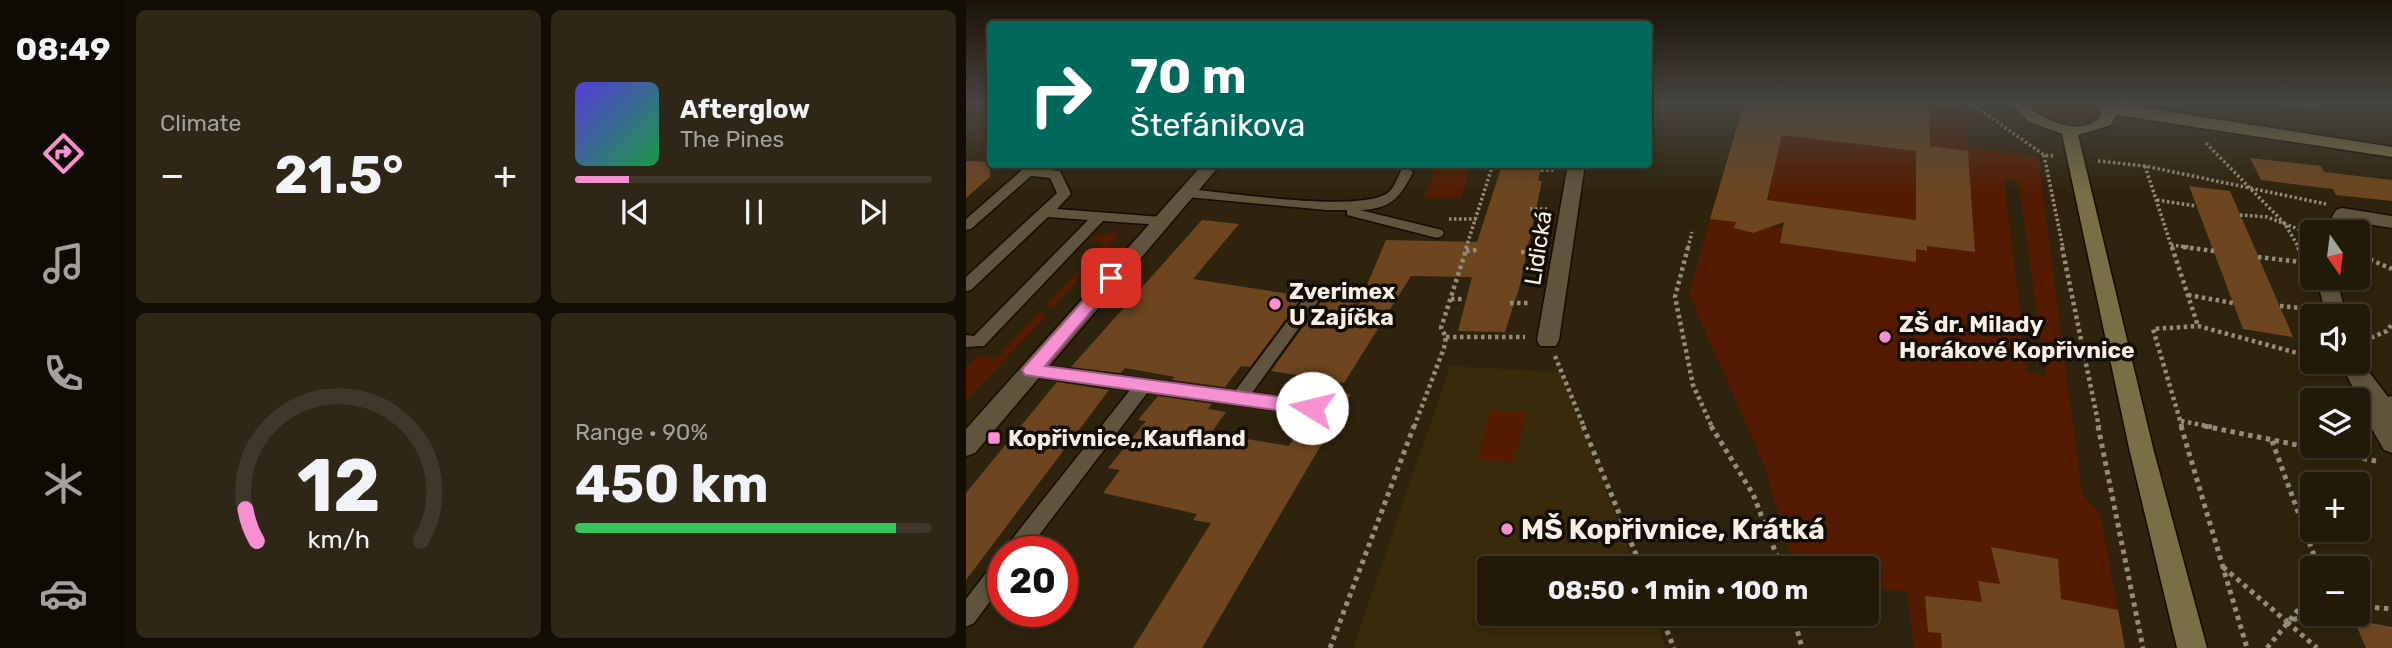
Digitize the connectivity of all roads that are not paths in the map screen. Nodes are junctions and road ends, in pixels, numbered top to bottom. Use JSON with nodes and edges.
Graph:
{"nodes":[{"id":1,"x":2070,"y":133,"type":"edge"},
{"id":2,"x":2276,"y":133,"type":"edge"},
{"id":3,"x":2392,"y":152,"type":"edge"},
{"id":4,"x":1210,"y":168,"type":"edge"},
{"id":5,"x":1568,"y":168,"type":"edge"},
{"id":6,"x":1407,"y":172,"type":"dead end"},
{"id":7,"x":1187,"y":194,"type":"junction"},
{"id":8,"x":1326,"y":206,"type":"junction"},
{"id":9,"x":1045,"y":212,"type":"junction"},
{"id":10,"x":1100,"y":216,"type":"junction"},
{"id":11,"x":2337,"y":220,"type":"edge"},
{"id":12,"x":1162,"y":221,"type":"junction"},
{"id":13,"x":2392,"y":222,"type":"edge"},
{"id":14,"x":966,"y":226,"type":"edge"},
{"id":15,"x":1437,"y":233,"type":"dead end"},
{"id":16,"x":966,"y":286,"type":"edge"},
{"id":17,"x":1314,"y":296,"type":"dead end"},
{"id":18,"x":1548,"y":340,"type":"road end"},
{"id":19,"x":966,"y":341,"type":"edge"},
{"id":20,"x":1031,"y":370,"type":"junction"},
{"id":21,"x":2357,"y":374,"type":"edge"},
{"id":22,"x":1145,"y":384,"type":"junction"},
{"id":23,"x":1240,"y":397,"type":"junction"},
{"id":24,"x":2388,"y":407,"type":"edge"},
{"id":25,"x":1312,"y":408,"type":"dead end"},
{"id":26,"x":966,"y":446,"type":"edge"},
{"id":27,"x":2387,"y":453,"type":"edge"},
{"id":28,"x":1027,"y":536,"type":"edge"},
{"id":29,"x":987,"y":589,"type":"edge"},
{"id":30,"x":966,"y":616,"type":"edge"},
{"id":31,"x":2192,"y":648,"type":"edge"}],
"edges":[{"from":1,"to":31,"type":"main road"},
{"from":2,"to":3,"type":"main road"},
{"from":4,"to":7,"type":"street"},
{"from":5,"to":18,"type":"street","name":"Lidická"},
{"from":6,"to":8,"type":"lane"},
{"from":7,"to":8,"type":"lane"},
{"from":7,"to":12,"type":"street"},
{"from":8,"to":15,"type":"lane"},
{"from":9,"to":10,"type":"lane"},
{"from":9,"to":14,"type":"lane"},
{"from":9,"to":16,"type":"lane"},
{"from":10,"to":12,"type":"lane"},
{"from":10,"to":19,"type":"lane"},
{"from":11,"to":13,"type":"street"},
{"from":12,"to":20,"type":"street"},
{"from":17,"to":23,"type":"lane"},
{"from":20,"to":22,"type":"lane"},
{"from":20,"to":26,"type":"street"},
{"from":21,"to":24,"type":"street"},
{"from":22,"to":23,"type":"lane"},
{"from":22,"to":28,"type":"lane"},
{"from":23,"to":25,"type":"lane"},
{"from":24,"to":27,"type":"street"},
{"from":29,"to":30,"type":"lane"}]}
